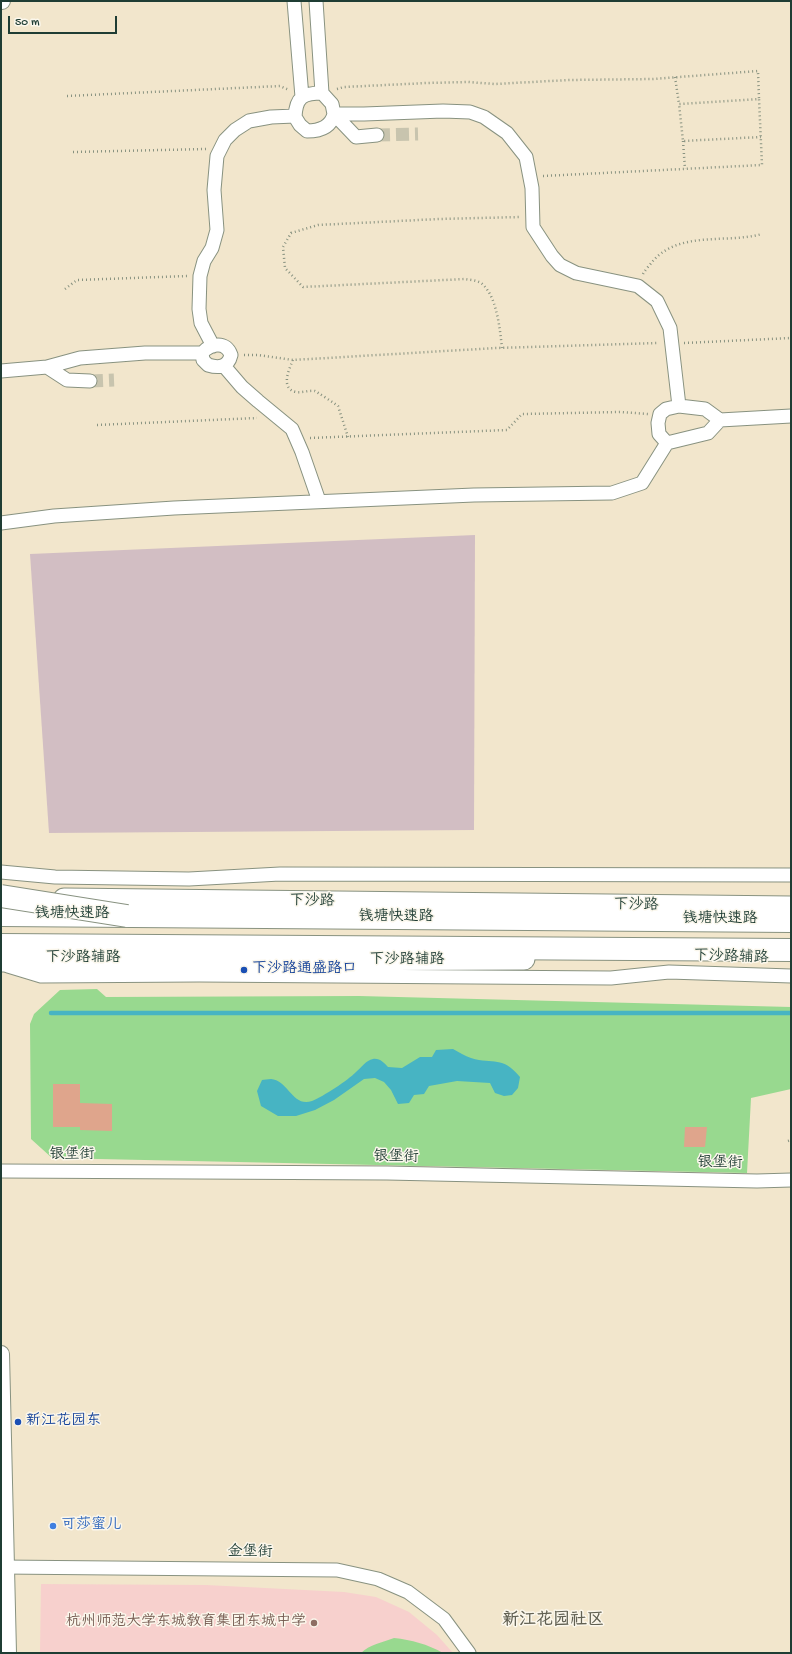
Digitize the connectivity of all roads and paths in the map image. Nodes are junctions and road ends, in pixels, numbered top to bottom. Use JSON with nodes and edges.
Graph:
{"nodes":[{"id":1,"x":294,"y":1,"type":"edge"},
{"id":2,"x":316,"y":1,"type":"edge"},
{"id":3,"x":675,"y":77,"type":"junction"},
{"id":4,"x":322,"y":93,"type":"junction"},
{"id":5,"x":67,"y":96,"type":"dead end"},
{"id":6,"x":302,"y":96,"type":"junction"},
{"id":7,"x":759,"y":99,"type":"junction"},
{"id":8,"x":679,"y":104,"type":"junction"},
{"id":9,"x":334,"y":114,"type":"junction"},
{"id":10,"x":295,"y":116,"type":"junction"},
{"id":11,"x":378,"y":135,"type":"tunnel mouth"},
{"id":12,"x":761,"y":137,"type":"junction"},
{"id":13,"x":683,"y":141,"type":"junction"},
{"id":14,"x":221,"y":148,"type":"junction"},
{"id":15,"x":73,"y":152,"type":"dead end"},
{"id":16,"x":685,"y":169,"type":"junction"},
{"id":17,"x":530,"y":176,"type":"junction"},
{"id":18,"x":532,"y":216,"type":"junction"},
{"id":19,"x":762,"y":234,"type":"dead end"},
{"id":20,"x":200,"y":276,"type":"junction"},
{"id":21,"x":638,"y":286,"type":"junction"},
{"id":22,"x":65,"y":289,"type":"dead end"},
{"id":23,"x":791,"y":338,"type":"edge"},
{"id":24,"x":672,"y":343,"type":"junction"},
{"id":25,"x":502,"y":348,"type":"junction"},
{"id":26,"x":207,"y":349,"type":"junction"},
{"id":27,"x":228,"y":360,"type":"junction"},
{"id":28,"x":292,"y":360,"type":"junction"},
{"id":29,"x":47,"y":367,"type":"junction"},
{"id":30,"x":1,"y":371,"type":"edge"},
{"id":31,"x":90,"y":381,"type":"tunnel mouth"},
{"id":32,"x":679,"y":406,"type":"junction"},
{"id":33,"x":660,"y":414,"type":"junction"},
{"id":34,"x":791,"y":416,"type":"edge"},
{"id":35,"x":278,"y":417,"type":"junction"},
{"id":36,"x":720,"y":420,"type":"junction"},
{"id":37,"x":97,"y":425,"type":"dead end"},
{"id":38,"x":348,"y":437,"type":"junction"},
{"id":39,"x":297,"y":439,"type":"junction"},
{"id":40,"x":667,"y":443,"type":"junction"},
{"id":41,"x":319,"y":501,"type":"junction"},
{"id":42,"x":1,"y":523,"type":"edge"},
{"id":43,"x":1,"y":872,"type":"edge"},
{"id":44,"x":791,"y":875,"type":"edge"},
{"id":45,"x":1,"y":897,"type":"edge"},
{"id":46,"x":791,"y":907,"type":"edge"},
{"id":47,"x":1,"y":915,"type":"edge"},
{"id":48,"x":127,"y":916,"type":"junction"},
{"id":49,"x":791,"y":920,"type":"edge"},
{"id":50,"x":1,"y":945,"type":"edge"},
{"id":51,"x":791,"y":950,"type":"edge"},
{"id":52,"x":791,"y":958,"type":"edge"},
{"id":53,"x":1,"y":961,"type":"edge"},
{"id":54,"x":1,"y":964,"type":"edge"},
{"id":55,"x":791,"y":976,"type":"edge"},
{"id":56,"x":1,"y":1171,"type":"edge"},
{"id":57,"x":791,"y":1180,"type":"edge"},
{"id":58,"x":1,"y":1354,"type":"edge"},
{"id":59,"x":4,"y":1567,"type":"edge"},
{"id":60,"x":8,"y":1653,"type":"edge"},
{"id":61,"x":469,"y":1653,"type":"edge"}],
"edges":[{"from":1,"to":6,"type":"street"},
{"from":2,"to":4,"type":"street"},
{"from":3,"to":4,"type":"path"},
{"from":3,"to":7,"type":"path"},
{"from":3,"to":8,"type":"path"},
{"from":4,"to":6,"type":"street"},
{"from":4,"to":9,"type":"street"},
{"from":5,"to":6,"type":"path"},
{"from":6,"to":10,"type":"street"},
{"from":7,"to":8,"type":"path"},
{"from":7,"to":12,"type":"path"},
{"from":8,"to":13,"type":"path"},
{"from":9,"to":10,"type":"street"},
{"from":9,"to":11,"type":"street"},
{"from":9,"to":17,"type":"street"},
{"from":10,"to":14,"type":"street"},
{"from":12,"to":13,"type":"path"},
{"from":12,"to":16,"type":"path"},
{"from":13,"to":16,"type":"path"},
{"from":14,"to":15,"type":"path"},
{"from":14,"to":20,"type":"street"},
{"from":16,"to":17,"type":"path"},
{"from":17,"to":18,"type":"street"},
{"from":18,"to":21,"type":"street"},
{"from":18,"to":25,"type":"path"},
{"from":19,"to":21,"type":"path"},
{"from":20,"to":22,"type":"path"},
{"from":20,"to":26,"type":"street"},
{"from":21,"to":24,"type":"street"},
{"from":23,"to":24,"type":"path"},
{"from":24,"to":25,"type":"path"},
{"from":24,"to":32,"type":"street"},
{"from":25,"to":28,"type":"path"},
{"from":26,"to":27,"type":"street"},
{"from":26,"to":27,"type":"street"},
{"from":26,"to":29,"type":"street"},
{"from":27,"to":28,"type":"path"},
{"from":27,"to":35,"type":"street"},
{"from":28,"to":38,"type":"path"},
{"from":29,"to":30,"type":"street"},
{"from":29,"to":31,"type":"street"},
{"from":32,"to":33,"type":"street"},
{"from":32,"to":36,"type":"street"},
{"from":33,"to":38,"type":"path"},
{"from":33,"to":40,"type":"street"},
{"from":34,"to":36,"type":"street"},
{"from":35,"to":37,"type":"path"},
{"from":35,"to":39,"type":"street"},
{"from":36,"to":40,"type":"street"},
{"from":38,"to":39,"type":"path"},
{"from":39,"to":41,"type":"street"},
{"from":40,"to":41,"type":"street"},
{"from":41,"to":42,"type":"street"},
{"from":43,"to":44,"type":"street"},
{"from":45,"to":46,"type":"main road","name":"下沙路"},
{"from":45,"to":48,"type":"highway","bridge":true},
{"from":47,"to":48,"type":"highway","name":"钱塘快速路","bridge":true},
{"from":48,"to":49,"type":"highway","name":"钱塘快速路"},
{"from":50,"to":51,"type":"highway","name":"钱塘快速路"},
{"from":52,"to":53,"type":"main road"},
{"from":54,"to":55,"type":"street","name":"下沙路辅路"},
{"from":56,"to":57,"type":"street","name":"银堡街"},
{"from":58,"to":59,"type":"street"},
{"from":59,"to":60,"type":"street"},
{"from":59,"to":61,"type":"street","name":"金堡街"}]}
